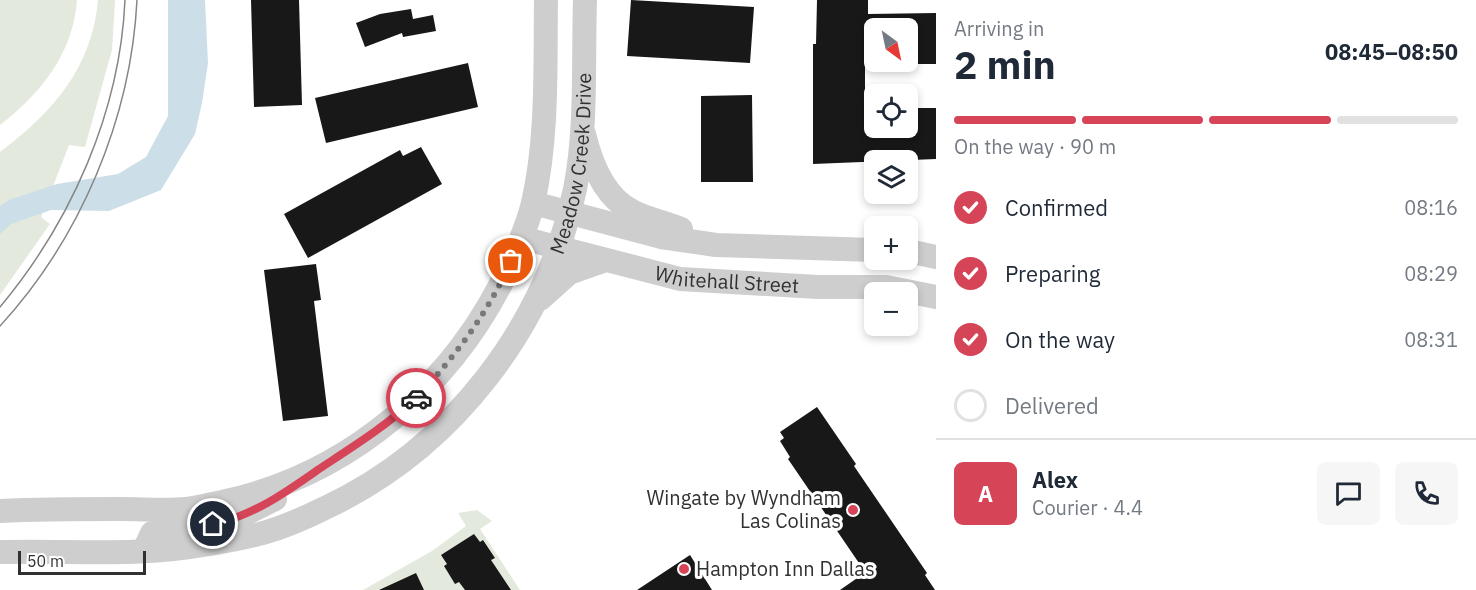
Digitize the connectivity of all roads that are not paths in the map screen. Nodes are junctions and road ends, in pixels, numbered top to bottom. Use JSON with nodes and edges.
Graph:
{"nodes":[{"id":1,"x":546,"y":0,"type":"edge"},
{"id":2,"x":585,"y":0,"type":"edge"},
{"id":3,"x":581,"y":124,"type":"junction"},
{"id":4,"x":533,"y":203,"type":"junction"},
{"id":5,"x":569,"y":213,"type":"junction"},
{"id":6,"x":522,"y":238,"type":"junction"},
{"id":7,"x":716,"y":245,"type":"junction"},
{"id":8,"x":557,"y":249,"type":"junction"},
{"id":9,"x":864,"y":250,"type":"edge"},
{"id":10,"x":918,"y":253,"type":"edge"},
{"id":11,"x":936,"y":256,"type":"edge"},
{"id":12,"x":603,"y":261,"type":"junction"},
{"id":13,"x":936,"y":297,"type":"edge"},
{"id":14,"x":534,"y":305,"type":"junction"},
{"id":15,"x":322,"y":468,"type":"junction"},
{"id":16,"x":0,"y":511,"type":"edge"},
{"id":17,"x":144,"y":550,"type":"junction"},
{"id":18,"x":0,"y":552,"type":"edge"}],
"edges":[{"from":1,"to":4,"type":"street","name":"Meadow Creek Drive"},
{"from":2,"to":3,"type":"street","name":"Meadow Creek Drive"},
{"from":3,"to":5,"type":"street","name":"Meadow Creek Drive"},
{"from":3,"to":7,"type":"street"},
{"from":4,"to":5,"type":"street","name":"Whitehall Street"},
{"from":4,"to":6,"type":"street","name":"Meadow Creek Drive"},
{"from":5,"to":7,"type":"street","name":"Whitehall Street"},
{"from":5,"to":8,"type":"street","name":"Meadow Creek Drive"},
{"from":6,"to":8,"type":"street","name":"Whitehall Street"},
{"from":6,"to":15,"type":"street","name":"Meadow Creek Drive"},
{"from":7,"to":9,"type":"street","name":"Whitehall Street"},
{"from":8,"to":12,"type":"street","name":"Whitehall Street"},
{"from":8,"to":14,"type":"street","name":"Meadow Creek Drive"},
{"from":10,"to":11,"type":"street"},
{"from":12,"to":13,"type":"street","name":"Whitehall Street"},
{"from":12,"to":14,"type":"street"},
{"from":14,"to":17,"type":"street","name":"Meadow Creek Drive"},
{"from":15,"to":16,"type":"street","name":"Meadow Creek Drive"},
{"from":15,"to":17,"type":"street"},
{"from":17,"to":18,"type":"street","name":"Meadow Creek Drive"}]}
